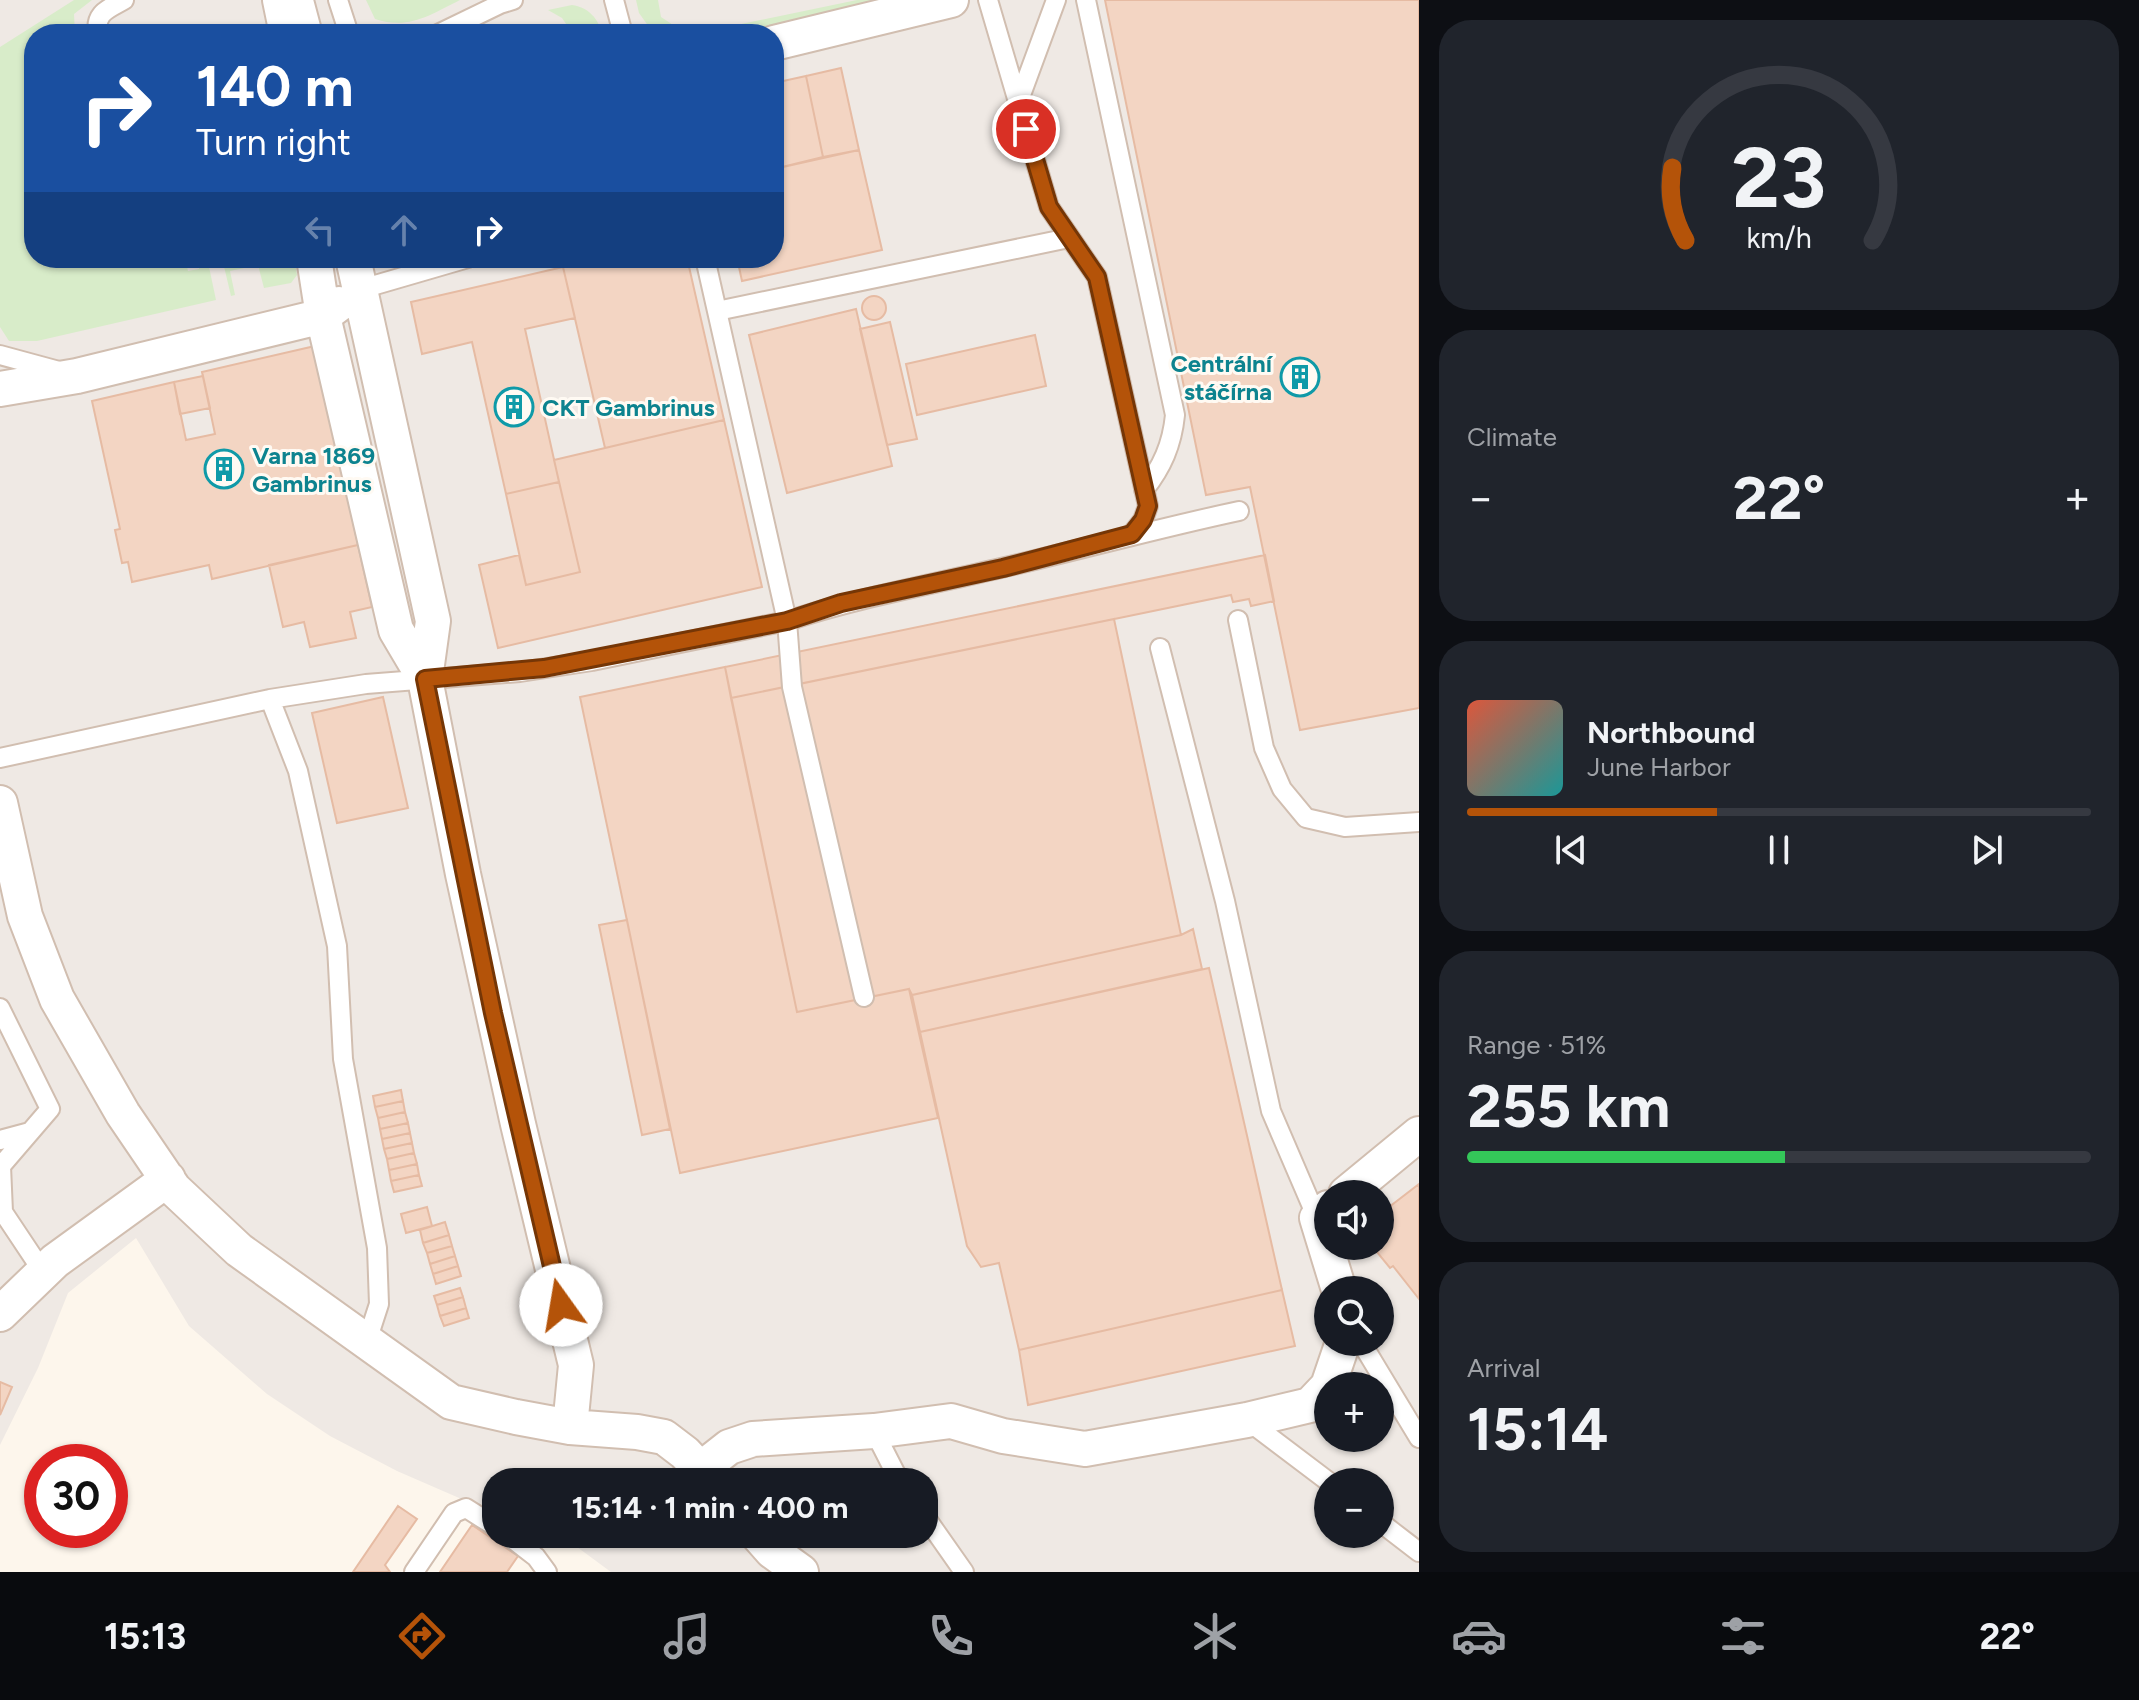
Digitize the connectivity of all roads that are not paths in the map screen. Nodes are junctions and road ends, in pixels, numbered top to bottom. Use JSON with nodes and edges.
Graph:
{"nodes":[{"id":1,"x":124,"y":0,"type":"edge"},
{"id":2,"x":280,"y":0,"type":"edge"},
{"id":3,"x":304,"y":0,"type":"edge"},
{"id":4,"x":338,"y":0,"type":"edge"},
{"id":5,"x":513,"y":0,"type":"edge"},
{"id":6,"x":614,"y":0,"type":"edge"},
{"id":7,"x":951,"y":0,"type":"edge"},
{"id":8,"x":988,"y":0,"type":"edge"},
{"id":9,"x":1056,"y":0,"type":"edge"},
{"id":10,"x":1086,"y":0,"type":"edge"},
{"id":11,"x":96,"y":24,"type":"edge"},
{"id":12,"x":285,"y":24,"type":"edge"},
{"id":13,"x":310,"y":24,"type":"edge"},
{"id":14,"x":346,"y":24,"type":"edge"},
{"id":15,"x":459,"y":24,"type":"edge"},
{"id":16,"x":620,"y":24,"type":"edge"},
{"id":17,"x":784,"y":41,"type":"edge"},
{"id":18,"x":1018,"y":103,"type":"junction"},
{"id":19,"x":1069,"y":238,"type":"junction"},
{"id":20,"x":316,"y":268,"type":"edge"},
{"id":21,"x":397,"y":268,"type":"edge"},
{"id":22,"x":707,"y":268,"type":"edge"},
{"id":23,"x":355,"y":274,"type":"edge"},
{"id":24,"x":717,"y":311,"type":"junction"},
{"id":25,"x":323,"y":316,"type":"junction"},
{"id":26,"x":0,"y":355,"type":"edge"},
{"id":27,"x":77,"y":376,"type":"junction"},
{"id":28,"x":0,"y":389,"type":"edge"},
{"id":29,"x":1144,"y":490,"type":"junction"},
{"id":30,"x":1239,"y":511,"type":"dead end"},
{"id":31,"x":1132,"y":534,"type":"junction"},
{"id":32,"x":1238,"y":620,"type":"dead end"},
{"id":33,"x":787,"y":621,"type":"junction"},
{"id":34,"x":1160,"y":648,"type":"dead end"},
{"id":35,"x":425,"y":679,"type":"junction"},
{"id":36,"x":270,"y":699,"type":"junction"},
{"id":37,"x":0,"y":758,"type":"edge"},
{"id":38,"x":0,"y":803,"type":"edge"},
{"id":39,"x":1419,"y":822,"type":"edge"},
{"id":40,"x":864,"y":997,"type":"dead end"},
{"id":41,"x":0,"y":1008,"type":"edge"},
{"id":42,"x":30,"y":1132,"type":"junction"},
{"id":43,"x":1419,"y":1134,"type":"edge"},
{"id":44,"x":0,"y":1140,"type":"edge"},
{"id":45,"x":168,"y":1179,"type":"junction"},
{"id":46,"x":1363,"y":1180,"type":"edge"},
{"id":47,"x":1314,"y":1197,"type":"edge"},
{"id":48,"x":43,"y":1272,"type":"junction"},
{"id":49,"x":0,"y":1314,"type":"edge"},
{"id":50,"x":367,"y":1341,"type":"junction"},
{"id":51,"x":1369,"y":1356,"type":"edge"},
{"id":52,"x":1314,"y":1401,"type":"edge"},
{"id":53,"x":1247,"y":1420,"type":"junction"},
{"id":54,"x":570,"y":1427,"type":"junction"},
{"id":55,"x":874,"y":1431,"type":"junction"},
{"id":56,"x":1419,"y":1438,"type":"edge"},
{"id":57,"x":698,"y":1468,"type":"edge"},
{"id":58,"x":712,"y":1468,"type":"edge"},
{"id":59,"x":893,"y":1468,"type":"edge"},
{"id":60,"x":1314,"y":1471,"type":"edge"},
{"id":61,"x":482,"y":1518,"type":"edge"},
{"id":62,"x":1394,"y":1533,"type":"edge"},
{"id":63,"x":938,"y":1535,"type":"edge"},
{"id":64,"x":524,"y":1548,"type":"edge"},
{"id":65,"x":769,"y":1548,"type":"edge"},
{"id":66,"x":1419,"y":1552,"type":"edge"},
{"id":67,"x":414,"y":1572,"type":"edge"},
{"id":68,"x":547,"y":1572,"type":"edge"},
{"id":69,"x":801,"y":1572,"type":"edge"},
{"id":70,"x":964,"y":1572,"type":"edge"}],
"edges":[{"from":1,"to":11,"type":"lane"},
{"from":2,"to":12,"type":"street"},
{"from":3,"to":13,"type":"lane"},
{"from":4,"to":14,"type":"lane"},
{"from":5,"to":15,"type":"lane"},
{"from":6,"to":16,"type":"lane"},
{"from":7,"to":17,"type":"street"},
{"from":8,"to":18,"type":"lane"},
{"from":9,"to":18,"type":"lane"},
{"from":10,"to":29,"type":"lane"},
{"from":18,"to":19,"type":"lane"},
{"from":19,"to":24,"type":"lane"},
{"from":19,"to":29,"type":"lane"},
{"from":20,"to":25,"type":"street"},
{"from":21,"to":23,"type":"lane"},
{"from":22,"to":24,"type":"lane"},
{"from":23,"to":25,"type":"street"},
{"from":23,"to":35,"type":"street"},
{"from":24,"to":33,"type":"lane"},
{"from":25,"to":27,"type":"street"},
{"from":25,"to":35,"type":"street"},
{"from":26,"to":27,"type":"lane"},
{"from":27,"to":28,"type":"street"},
{"from":29,"to":31,"type":"lane"},
{"from":30,"to":31,"type":"lane"},
{"from":31,"to":33,"type":"lane"},
{"from":32,"to":39,"type":"lane"},
{"from":33,"to":35,"type":"lane"},
{"from":33,"to":40,"type":"lane"},
{"from":34,"to":47,"type":"lane"},
{"from":35,"to":36,"type":"lane"},
{"from":35,"to":54,"type":"street"},
{"from":36,"to":37,"type":"lane"},
{"from":36,"to":50,"type":"lane"},
{"from":38,"to":45,"type":"street"},
{"from":41,"to":42,"type":"lane"},
{"from":42,"to":44,"type":"lane"},
{"from":42,"to":48,"type":"lane"},
{"from":43,"to":46,"type":"street"},
{"from":45,"to":48,"type":"street"},
{"from":45,"to":50,"type":"street"},
{"from":48,"to":49,"type":"street"},
{"from":50,"to":54,"type":"street"},
{"from":51,"to":56,"type":"lane"},
{"from":52,"to":53,"type":"street"},
{"from":53,"to":55,"type":"street"},
{"from":53,"to":60,"type":"lane"},
{"from":54,"to":57,"type":"street"},
{"from":55,"to":58,"type":"street"},
{"from":55,"to":59,"type":"lane"},
{"from":61,"to":67,"type":"lane"},
{"from":62,"to":66,"type":"lane"},
{"from":63,"to":70,"type":"lane"},
{"from":64,"to":68,"type":"lane"},
{"from":65,"to":69,"type":"street"}]}
